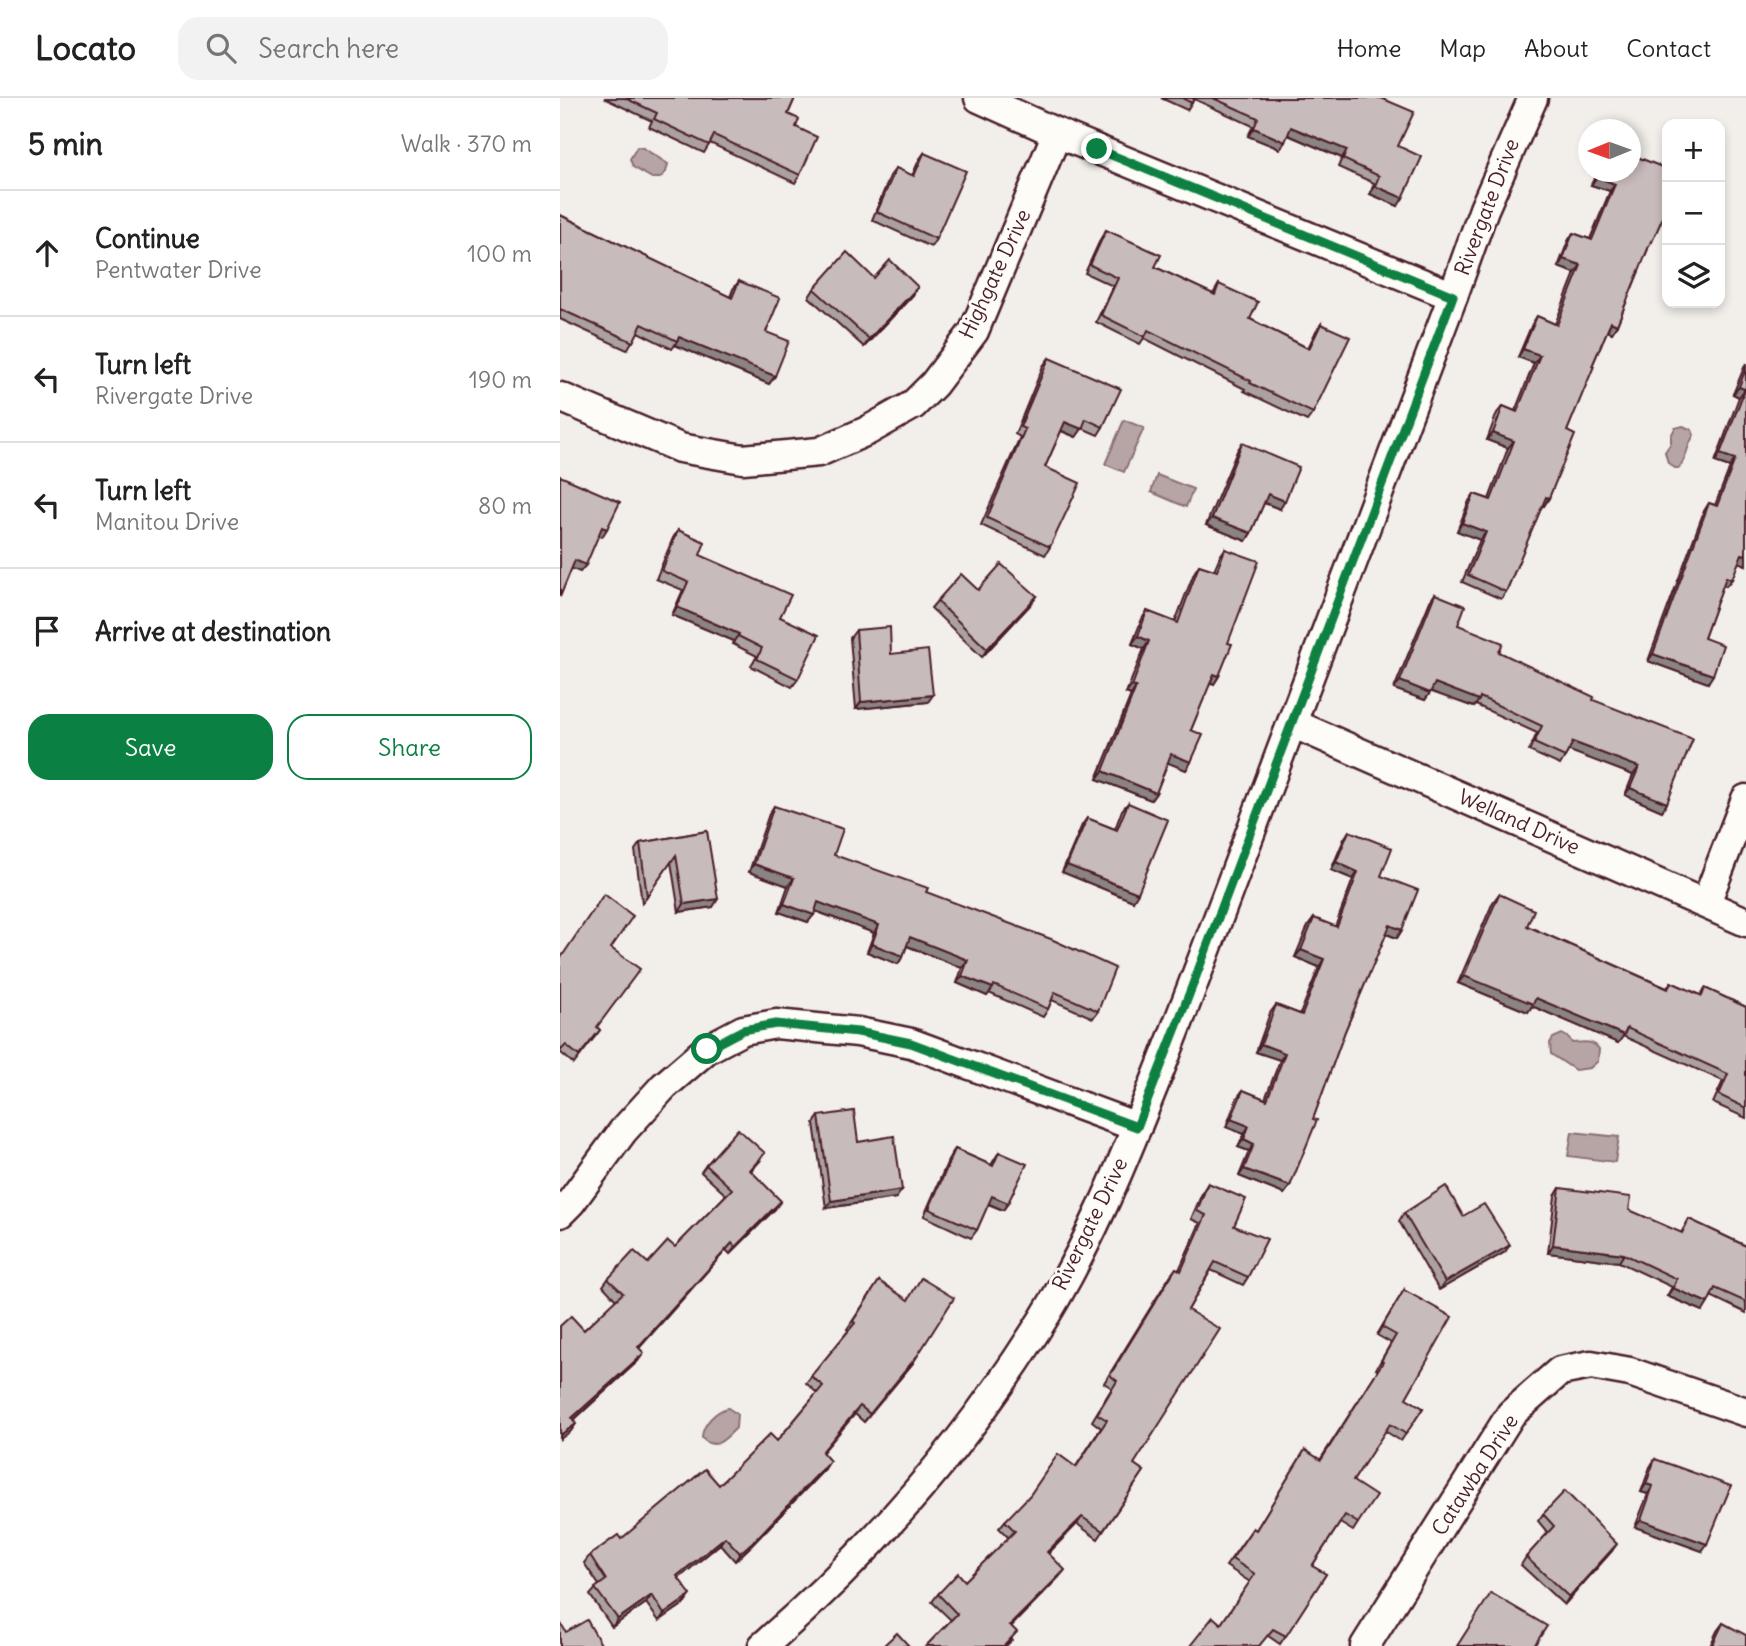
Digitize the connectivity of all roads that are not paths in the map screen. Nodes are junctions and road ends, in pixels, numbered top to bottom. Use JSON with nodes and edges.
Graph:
{"nodes":[{"id":1,"x":979,"y":98,"type":"edge"},
{"id":2,"x":1533,"y":98,"type":"edge"},
{"id":3,"x":1058,"y":134,"type":"junction"},
{"id":4,"x":1453,"y":296,"type":"junction"},
{"id":5,"x":560,"y":397,"type":"edge"},
{"id":6,"x":1292,"y":723,"type":"junction"},
{"id":7,"x":1746,"y":799,"type":"edge"},
{"id":8,"x":1706,"y":903,"type":"junction"},
{"id":9,"x":1746,"y":922,"type":"edge"},
{"id":10,"x":1137,"y":1127,"type":"junction"},
{"id":11,"x":560,"y":1213,"type":"edge"},
{"id":12,"x":1746,"y":1412,"type":"edge"},
{"id":13,"x":763,"y":1646,"type":"edge"},
{"id":14,"x":1365,"y":1646,"type":"edge"}],
"edges":[{"from":1,"to":3,"type":"street"},
{"from":2,"to":4,"type":"street","name":"Rivergate Drive"},
{"from":3,"to":4,"type":"street"},
{"from":3,"to":5,"type":"street","name":"Highgate Drive"},
{"from":4,"to":6,"type":"street","name":"Rivergate Drive"},
{"from":6,"to":8,"type":"street","name":"Welland Drive"},
{"from":6,"to":10,"type":"street","name":"Rivergate Drive"},
{"from":7,"to":8,"type":"street"},
{"from":8,"to":9,"type":"street","name":"Welland Drive"},
{"from":10,"to":11,"type":"street"},
{"from":10,"to":13,"type":"street","name":"Rivergate Drive"},
{"from":12,"to":14,"type":"street","name":"Catawba Drive"}]}
